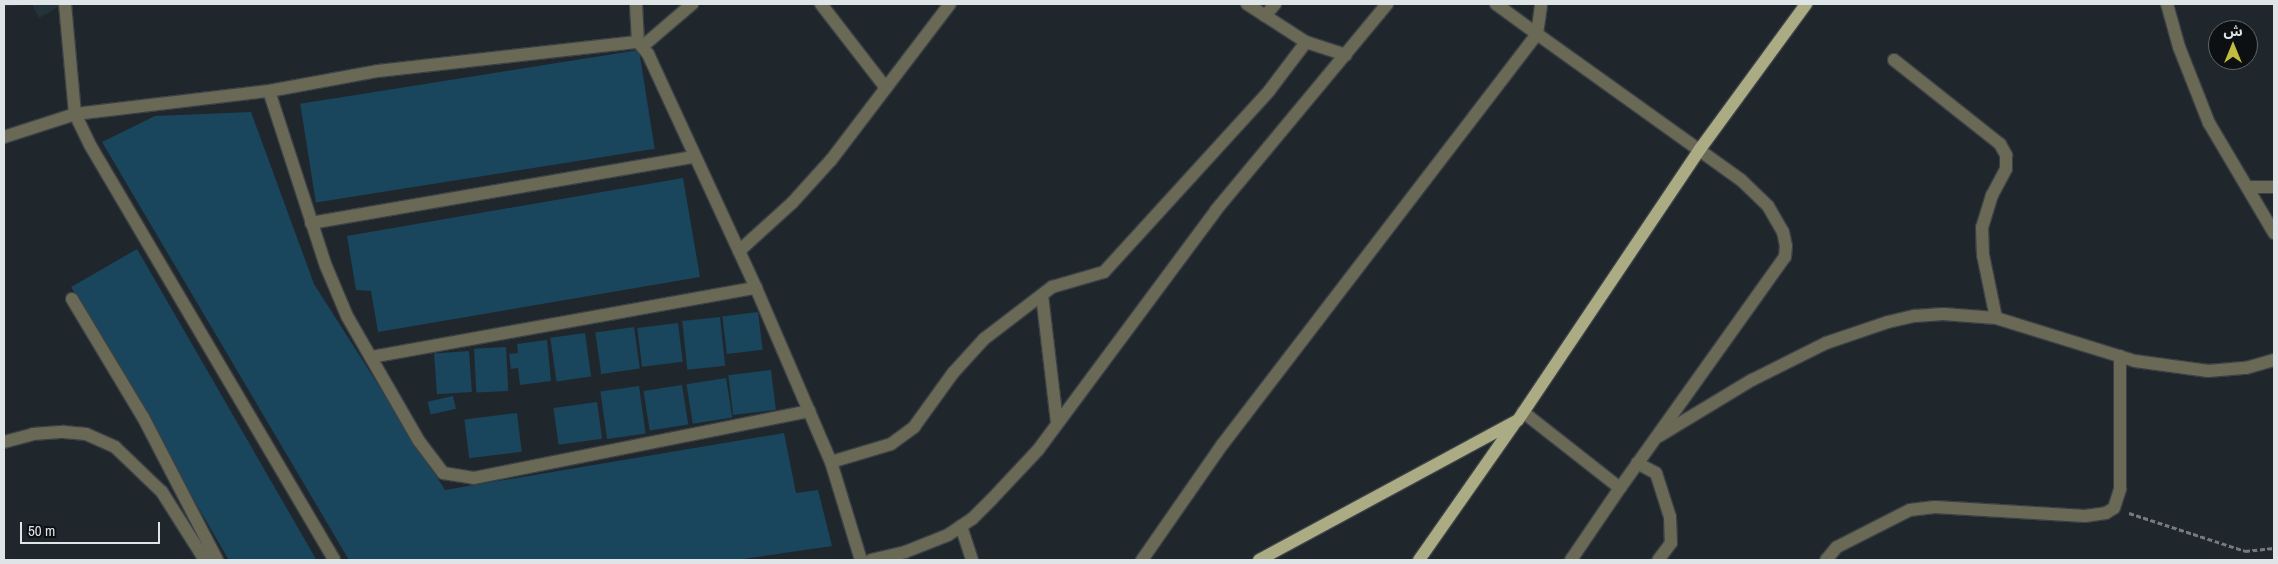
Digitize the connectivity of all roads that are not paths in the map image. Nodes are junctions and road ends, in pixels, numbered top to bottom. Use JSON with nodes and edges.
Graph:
{"nodes":[{"id":1,"x":65,"y":4,"type":"edge"},
{"id":2,"x":636,"y":4,"type":"edge"},
{"id":3,"x":692,"y":4,"type":"edge"},
{"id":4,"x":821,"y":4,"type":"edge"},
{"id":5,"x":950,"y":4,"type":"edge"},
{"id":6,"x":1247,"y":4,"type":"edge"},
{"id":7,"x":1275,"y":4,"type":"edge"},
{"id":8,"x":1387,"y":4,"type":"edge"},
{"id":9,"x":1496,"y":4,"type":"edge"},
{"id":10,"x":1541,"y":4,"type":"edge"},
{"id":11,"x":1806,"y":4,"type":"edge"},
{"id":12,"x":2167,"y":4,"type":"edge"},
{"id":13,"x":1265,"y":16,"type":"junction"},
{"id":14,"x":1537,"y":34,"type":"junction"},
{"id":15,"x":1306,"y":42,"type":"junction"},
{"id":16,"x":640,"y":44,"type":"junction"},
{"id":17,"x":1346,"y":55,"type":"junction"},
{"id":18,"x":1894,"y":60,"type":"dead end"},
{"id":19,"x":886,"y":88,"type":"junction"},
{"id":20,"x":269,"y":91,"type":"junction"},
{"id":21,"x":75,"y":114,"type":"junction"},
{"id":22,"x":4,"y":137,"type":"edge"},
{"id":23,"x":1700,"y":149,"type":"junction"},
{"id":24,"x":693,"y":157,"type":"junction"},
{"id":25,"x":2248,"y":187,"type":"junction"},
{"id":26,"x":2274,"y":187,"type":"edge"},
{"id":27,"x":311,"y":224,"type":"junction"},
{"id":28,"x":2274,"y":232,"type":"edge"},
{"id":29,"x":739,"y":251,"type":"junction"},
{"id":30,"x":756,"y":288,"type":"junction"},
{"id":31,"x":1042,"y":295,"type":"junction"},
{"id":32,"x":72,"y":299,"type":"dead end"},
{"id":33,"x":1996,"y":318,"type":"junction"},
{"id":34,"x":2120,"y":356,"type":"junction"},
{"id":35,"x":371,"y":357,"type":"junction"},
{"id":36,"x":2274,"y":360,"type":"edge"},
{"id":37,"x":809,"y":411,"type":"junction"},
{"id":38,"x":1520,"y":416,"type":"junction"},
{"id":39,"x":1057,"y":423,"type":"junction"},
{"id":40,"x":1652,"y":440,"type":"junction"},
{"id":41,"x":4,"y":442,"type":"edge"},
{"id":42,"x":831,"y":462,"type":"junction"},
{"id":43,"x":1637,"y":463,"type":"junction"},
{"id":44,"x":1620,"y":488,"type":"junction"},
{"id":45,"x":961,"y":526,"type":"junction"},
{"id":46,"x":205,"y":560,"type":"edge"},
{"id":47,"x":217,"y":560,"type":"edge"},
{"id":48,"x":334,"y":560,"type":"edge"},
{"id":49,"x":861,"y":560,"type":"edge"},
{"id":50,"x":871,"y":560,"type":"edge"},
{"id":51,"x":972,"y":560,"type":"edge"},
{"id":52,"x":1142,"y":560,"type":"edge"},
{"id":53,"x":1259,"y":560,"type":"edge"},
{"id":54,"x":1419,"y":560,"type":"edge"},
{"id":55,"x":1571,"y":560,"type":"edge"},
{"id":56,"x":1658,"y":560,"type":"edge"},
{"id":57,"x":1826,"y":560,"type":"edge"}],
"edges":[{"from":1,"to":21,"type":"street"},
{"from":2,"to":16,"type":"street"},
{"from":3,"to":16,"type":"street"},
{"from":4,"to":19,"type":"street"},
{"from":5,"to":19,"type":"street"},
{"from":6,"to":13,"type":"street"},
{"from":7,"to":13,"type":"street"},
{"from":8,"to":17,"type":"street"},
{"from":9,"to":14,"type":"street"},
{"from":10,"to":14,"type":"street"},
{"from":11,"to":23,"type":"main road"},
{"from":12,"to":25,"type":"street"},
{"from":13,"to":15,"type":"street"},
{"from":14,"to":23,"type":"street"},
{"from":14,"to":52,"type":"street"},
{"from":15,"to":17,"type":"street"},
{"from":15,"to":31,"type":"street"},
{"from":16,"to":20,"type":"street"},
{"from":16,"to":24,"type":"street"},
{"from":17,"to":39,"type":"street"},
{"from":18,"to":33,"type":"street"},
{"from":19,"to":29,"type":"street"},
{"from":20,"to":21,"type":"street"},
{"from":20,"to":27,"type":"street"},
{"from":21,"to":22,"type":"street"},
{"from":21,"to":48,"type":"street"},
{"from":23,"to":38,"type":"main road"},
{"from":23,"to":40,"type":"street"},
{"from":24,"to":27,"type":"street"},
{"from":24,"to":29,"type":"street"},
{"from":25,"to":26,"type":"street"},
{"from":25,"to":28,"type":"street"},
{"from":27,"to":35,"type":"street"},
{"from":29,"to":30,"type":"street"},
{"from":30,"to":35,"type":"street"},
{"from":30,"to":37,"type":"street"},
{"from":31,"to":39,"type":"street"},
{"from":31,"to":42,"type":"street"},
{"from":32,"to":47,"type":"street"},
{"from":33,"to":34,"type":"street"},
{"from":33,"to":40,"type":"street"},
{"from":34,"to":36,"type":"street"},
{"from":34,"to":57,"type":"street"},
{"from":35,"to":37,"type":"street"},
{"from":37,"to":42,"type":"street"},
{"from":38,"to":44,"type":"street"},
{"from":38,"to":53,"type":"main road"},
{"from":38,"to":54,"type":"main road"},
{"from":39,"to":45,"type":"street"},
{"from":40,"to":43,"type":"street"},
{"from":41,"to":46,"type":"street"},
{"from":42,"to":49,"type":"street"},
{"from":43,"to":44,"type":"street"},
{"from":43,"to":56,"type":"street"},
{"from":44,"to":55,"type":"street"},
{"from":45,"to":50,"type":"street"},
{"from":45,"to":51,"type":"street"}]}
